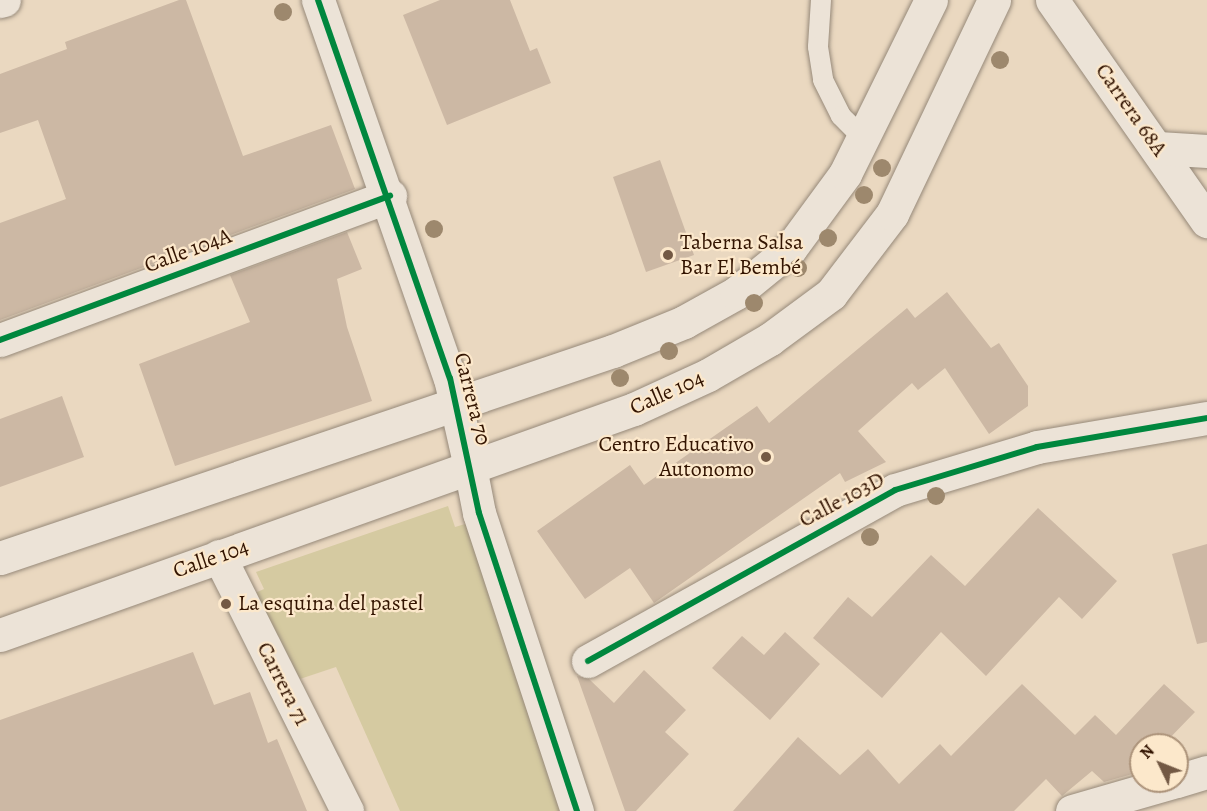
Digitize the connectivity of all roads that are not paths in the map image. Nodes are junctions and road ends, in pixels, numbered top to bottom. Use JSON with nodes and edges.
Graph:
{"nodes":[{"id":1,"x":318,"y":0,"type":"edge"},
{"id":2,"x":821,"y":0,"type":"edge"},
{"id":3,"x":931,"y":0,"type":"edge"},
{"id":4,"x":994,"y":0,"type":"edge"},
{"id":5,"x":1052,"y":0,"type":"edge"},
{"id":6,"x":863,"y":138,"type":"junction"},
{"id":7,"x":1158,"y":147,"type":"junction"},
{"id":8,"x":1207,"y":151,"type":"edge"},
{"id":9,"x":390,"y":196,"type":"junction"},
{"id":10,"x":1207,"y":221,"type":"edge"},
{"id":11,"x":0,"y":340,"type":"edge"},
{"id":12,"x":454,"y":402,"type":"junction"},
{"id":13,"x":1207,"y":418,"type":"edge"},
{"id":14,"x":470,"y":467,"type":"junction"},
{"id":15,"x":219,"y":556,"type":"junction"},
{"id":16,"x":0,"y":558,"type":"edge"},
{"id":17,"x":0,"y":635,"type":"edge"},
{"id":18,"x":588,"y":661,"type":"dead end"},
{"id":19,"x":1207,"y":772,"type":"edge"},
{"id":20,"x":1189,"y":777,"type":"edge"},
{"id":21,"x":1135,"y":793,"type":"edge"},
{"id":22,"x":347,"y":811,"type":"edge"},
{"id":23,"x":577,"y":811,"type":"edge"},
{"id":24,"x":1072,"y":811,"type":"edge"}],
"edges":[{"from":1,"to":9,"type":"street","name":"Carrera 70"},
{"from":2,"to":6,"type":"lane"},
{"from":3,"to":6,"type":"street"},
{"from":4,"to":14,"type":"street","name":"Calle 104"},
{"from":5,"to":7,"type":"street","name":"Carrera 68A"},
{"from":6,"to":12,"type":"street"},
{"from":7,"to":8,"type":"street"},
{"from":7,"to":10,"type":"street","name":"Carrera 68A"},
{"from":9,"to":11,"type":"street","name":"Calle 104A"},
{"from":9,"to":12,"type":"street","name":"Carrera 70"},
{"from":12,"to":14,"type":"street","name":"Carrera 70"},
{"from":12,"to":16,"type":"street"},
{"from":13,"to":18,"type":"street","name":"Calle 103D"},
{"from":14,"to":15,"type":"street","name":"Calle 104"},
{"from":14,"to":23,"type":"street","name":"Carrera 70"},
{"from":15,"to":17,"type":"street","name":"Calle 104"},
{"from":15,"to":22,"type":"street","name":"Carrera 71"},
{"from":19,"to":20,"type":"street"},
{"from":21,"to":24,"type":"street"}]}
